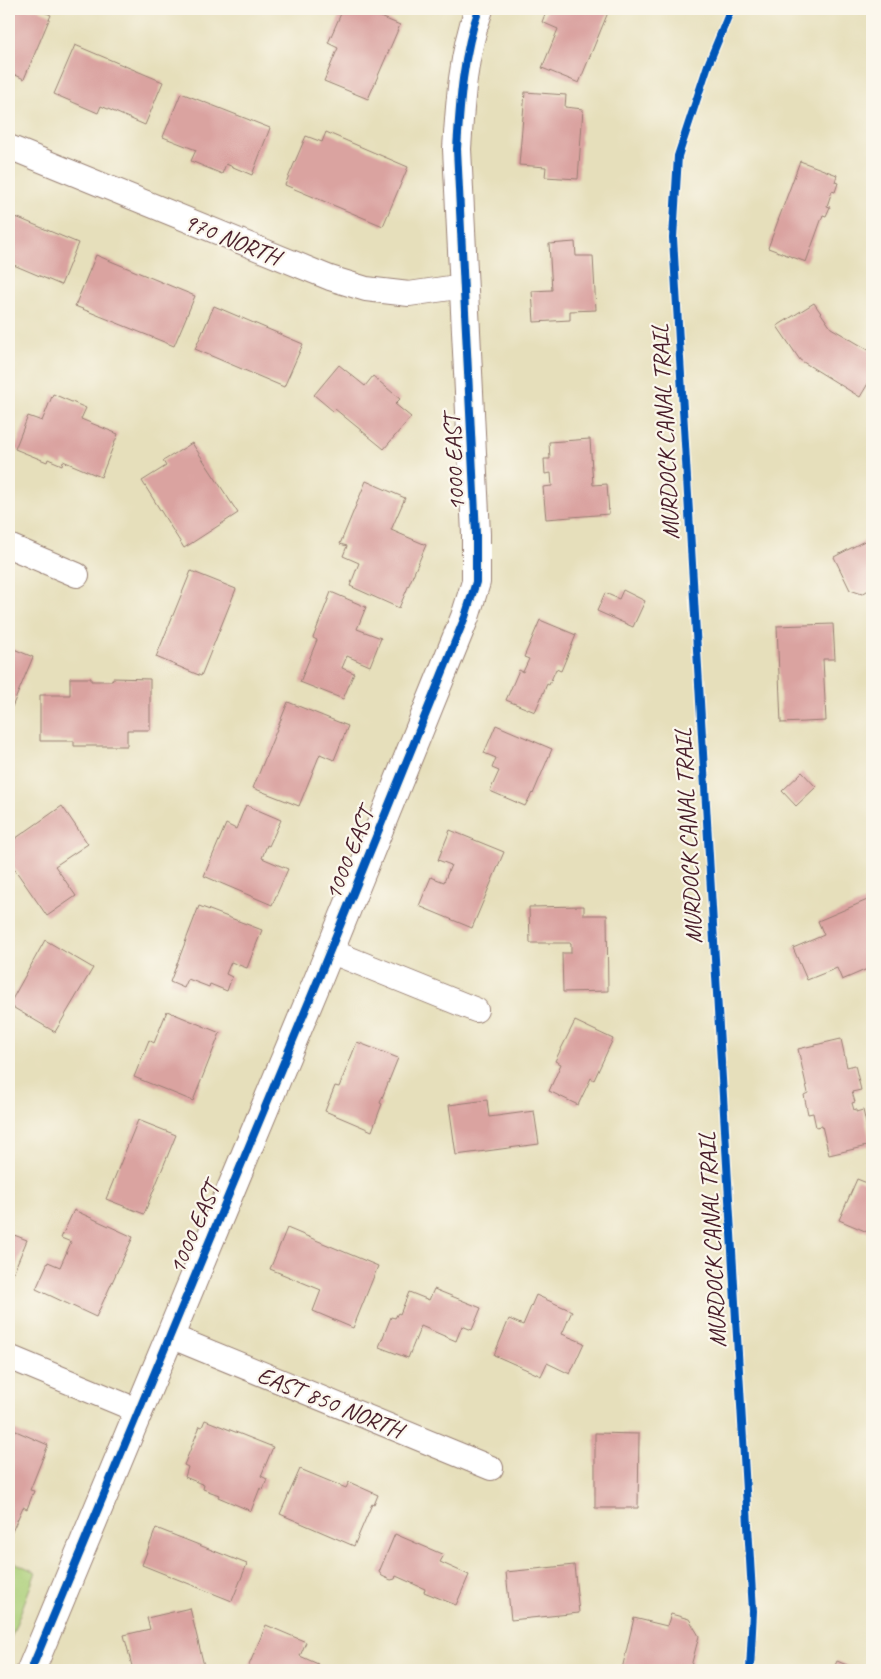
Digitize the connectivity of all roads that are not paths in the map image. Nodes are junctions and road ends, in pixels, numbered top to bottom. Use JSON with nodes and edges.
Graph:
{"nodes":[{"id":1,"x":479,"y":9,"type":"edge"},
{"id":2,"x":9,"y":147,"type":"edge"},
{"id":3,"x":464,"y":286,"type":"junction"},
{"id":4,"x":9,"y":546,"type":"edge"},
{"id":5,"x":77,"y":574,"type":"dead end"},
{"id":6,"x":330,"y":951,"type":"junction"},
{"id":7,"x":476,"y":1010,"type":"dead end"},
{"id":8,"x":170,"y":1336,"type":"junction"},
{"id":9,"x":9,"y":1357,"type":"edge"},
{"id":10,"x":139,"y":1411,"type":"junction"},
{"id":11,"x":491,"y":1468,"type":"dead end"},
{"id":12,"x":32,"y":1670,"type":"edge"}],
"edges":[{"from":1,"to":3,"type":"street","name":"1000 EAST"},
{"from":2,"to":3,"type":"street","name":"970 NORTH"},
{"from":3,"to":6,"type":"street","name":"1000 EAST"},
{"from":4,"to":5,"type":"street"},
{"from":6,"to":7,"type":"street"},
{"from":6,"to":8,"type":"street","name":"1000 EAST"},
{"from":8,"to":10,"type":"street","name":"1000 EAST"},
{"from":8,"to":11,"type":"street","name":"EAST 850 NORTH"},
{"from":9,"to":10,"type":"street"},
{"from":10,"to":12,"type":"street","name":"1000 EAST"}]}
